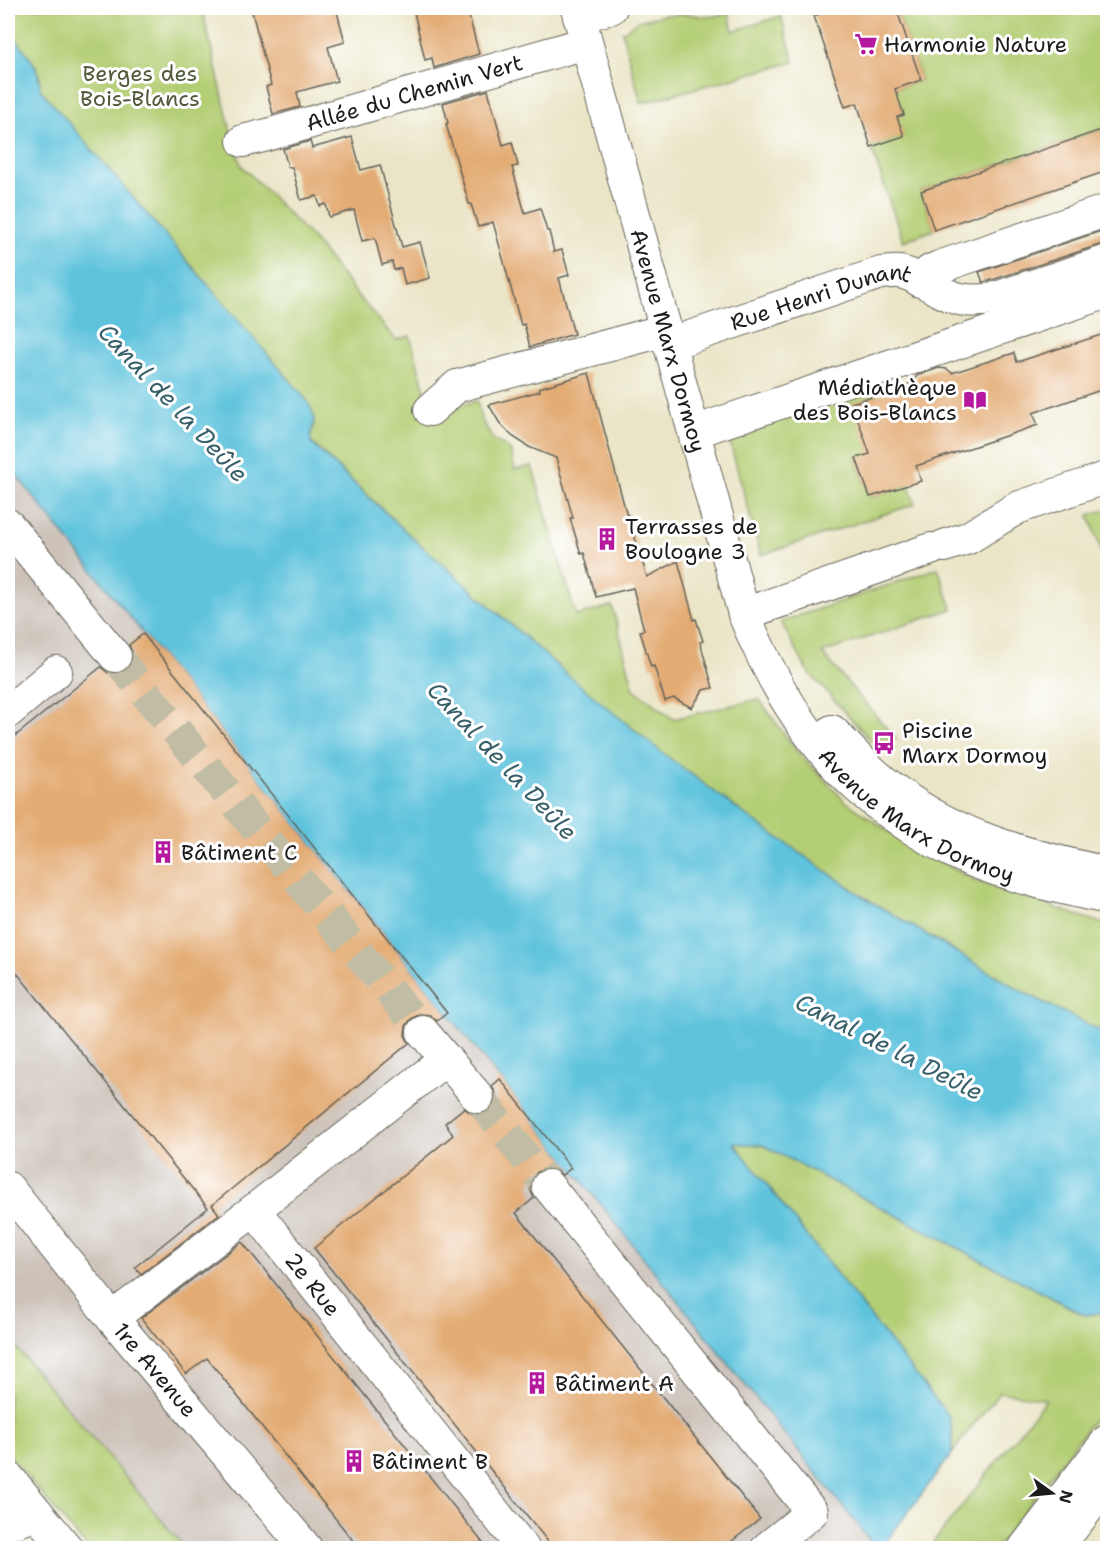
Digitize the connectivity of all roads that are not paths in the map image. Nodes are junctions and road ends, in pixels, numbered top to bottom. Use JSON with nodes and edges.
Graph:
{"nodes":[{"id":1,"x":611,"y":8,"type":"edge"},
{"id":2,"x":581,"y":22,"type":"edge"},
{"id":3,"x":243,"y":141,"type":"dead end"},
{"id":4,"x":1107,"y":210,"type":"edge"},
{"id":5,"x":1107,"y":261,"type":"edge"},
{"id":6,"x":921,"y":281,"type":"junction"},
{"id":7,"x":1107,"y":292,"type":"edge"},
{"id":8,"x":667,"y":337,"type":"junction"},
{"id":9,"x":430,"y":410,"type":"dead end"},
{"id":10,"x":694,"y":432,"type":"junction"},
{"id":11,"x":1107,"y":477,"type":"edge"},
{"id":12,"x":8,"y":525,"type":"edge"},
{"id":13,"x":744,"y":614,"type":"junction"},
{"id":14,"x":115,"y":656,"type":"tunnel mouth"},
{"id":15,"x":768,"y":670,"type":"junction"},
{"id":16,"x":56,"y":672,"type":"dead end"},
{"id":17,"x":8,"y":712,"type":"edge"},
{"id":18,"x":1107,"y":873,"type":"edge"},
{"id":19,"x":1107,"y":898,"type":"edge"},
{"id":20,"x":423,"y":1032,"type":"tunnel mouth"},
{"id":21,"x":446,"y":1059,"type":"junction"},
{"id":22,"x":478,"y":1096,"type":"tunnel mouth"},
{"id":23,"x":548,"y":1186,"type":"tunnel mouth"},
{"id":24,"x":8,"y":1188,"type":"edge"},
{"id":25,"x":254,"y":1210,"type":"junction"},
{"id":26,"x":112,"y":1318,"type":"junction"},
{"id":27,"x":1107,"y":1441,"type":"edge"},
{"id":28,"x":8,"y":1478,"type":"edge"},
{"id":29,"x":1107,"y":1482,"type":"edge"},
{"id":30,"x":38,"y":1515,"type":"junction"},
{"id":31,"x":8,"y":1524,"type":"edge"},
{"id":32,"x":66,"y":1548,"type":"edge"},
{"id":33,"x":306,"y":1548,"type":"edge"},
{"id":34,"x":523,"y":1548,"type":"edge"},
{"id":35,"x":767,"y":1548,"type":"edge"},
{"id":36,"x":1025,"y":1548,"type":"edge"},
{"id":37,"x":1056,"y":1548,"type":"edge"}],
"edges":[{"from":1,"to":2,"type":"street","name":"Allée du Chemin Vert"},
{"from":2,"to":3,"type":"street","name":"Allée du Chemin Vert"},
{"from":2,"to":8,"type":"street","name":"Avenue Marx Dormoy"},
{"from":4,"to":6,"type":"street","name":"Rue Henri Dunant"},
{"from":5,"to":6,"type":"street"},
{"from":6,"to":8,"type":"street","name":"Rue Henri Dunant"},
{"from":7,"to":10,"type":"street"},
{"from":8,"to":9,"type":"street","name":"Rue Henri Dunant"},
{"from":8,"to":10,"type":"street","name":"Avenue Marx Dormoy"},
{"from":10,"to":13,"type":"street","name":"Avenue Marx Dormoy"},
{"from":11,"to":13,"type":"street"},
{"from":12,"to":14,"type":"street"},
{"from":13,"to":15,"type":"street","name":"Avenue Marx Dormoy"},
{"from":15,"to":18,"type":"street","name":"Avenue Marx Dormoy"},
{"from":15,"to":19,"type":"street","name":"Avenue Marx Dormoy"},
{"from":16,"to":17,"type":"street"},
{"from":20,"to":21,"type":"street"},
{"from":21,"to":22,"type":"street"},
{"from":21,"to":25,"type":"street"},
{"from":23,"to":35,"type":"street"},
{"from":24,"to":26,"type":"street","name":"1re Avenue"},
{"from":25,"to":26,"type":"street"},
{"from":25,"to":34,"type":"street","name":"2e Rue"},
{"from":26,"to":33,"type":"street","name":"1re Avenue"},
{"from":27,"to":36,"type":"main road"},
{"from":28,"to":30,"type":"main road"},
{"from":29,"to":37,"type":"main road"},
{"from":30,"to":31,"type":"street"},
{"from":30,"to":32,"type":"main road"}]}
